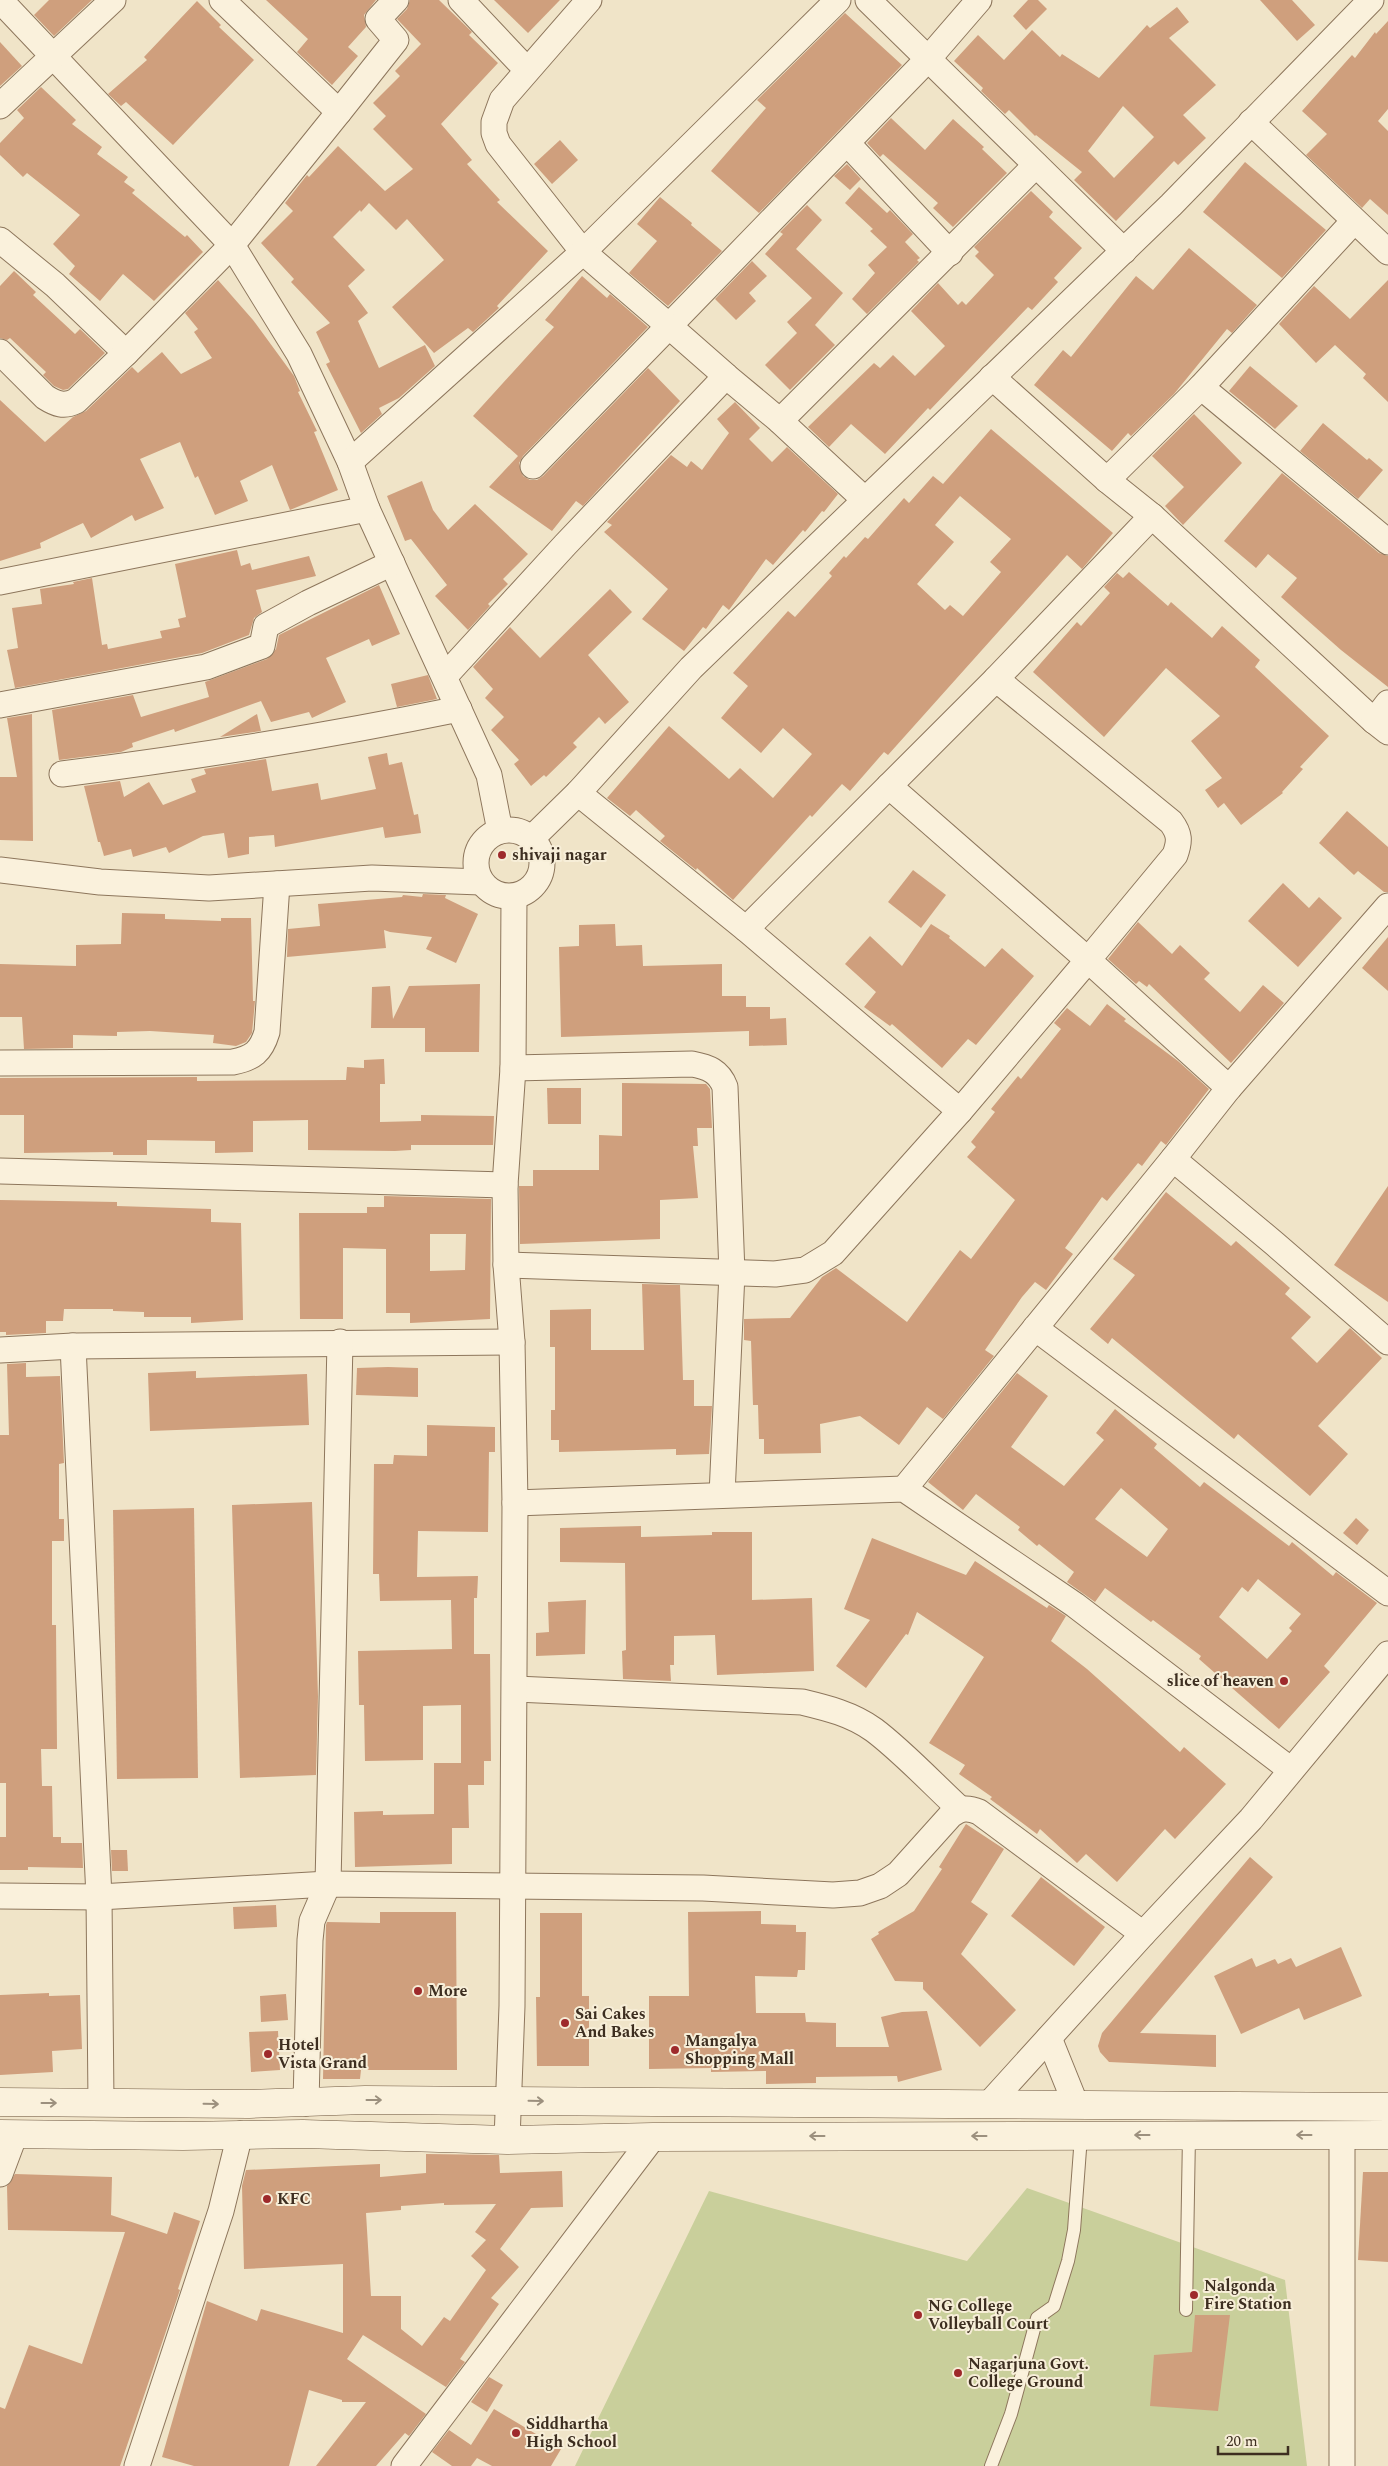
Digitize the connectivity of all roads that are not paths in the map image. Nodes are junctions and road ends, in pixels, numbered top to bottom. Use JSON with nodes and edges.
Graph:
{"nodes":[{"id":1,"x":0,"y":0,"type":"edge"},
{"id":2,"x":113,"y":0,"type":"edge"},
{"id":3,"x":222,"y":0,"type":"edge"},
{"id":4,"x":396,"y":0,"type":"edge"},
{"id":5,"x":461,"y":0,"type":"edge"},
{"id":6,"x":589,"y":0,"type":"edge"},
{"id":7,"x":838,"y":0,"type":"edge"},
{"id":8,"x":868,"y":0,"type":"edge"},
{"id":9,"x":980,"y":0,"type":"edge"},
{"id":10,"x":1371,"y":0,"type":"edge"},
{"id":11,"x":52,"y":56,"type":"junction"},
{"id":12,"x":928,"y":58,"type":"junction"},
{"id":13,"x":528,"y":70,"type":"junction"},
{"id":14,"x":0,"y":106,"type":"edge"},
{"id":15,"x":339,"y":112,"type":"junction"},
{"id":16,"x":1251,"y":122,"type":"junction"},
{"id":17,"x":846,"y":143,"type":"junction"},
{"id":18,"x":1036,"y":165,"type":"junction"},
{"id":19,"x":1354,"y":221,"type":"junction"},
{"id":20,"x":0,"y":240,"type":"edge"},
{"id":21,"x":232,"y":245,"type":"junction"},
{"id":22,"x":1124,"y":251,"type":"junction"},
{"id":23,"x":583,"y":252,"type":"junction"},
{"id":24,"x":1388,"y":252,"type":"edge"},
{"id":25,"x":950,"y":253,"type":"junction"},
{"id":26,"x":669,"y":326,"type":"junction"},
{"id":27,"x":0,"y":352,"type":"edge"},
{"id":28,"x":126,"y":353,"type":"junction"},
{"id":29,"x":726,"y":376,"type":"junction"},
{"id":30,"x":992,"y":377,"type":"junction"},
{"id":31,"x":1201,"y":387,"type":"junction"},
{"id":32,"x":780,"y":421,"type":"junction"},
{"id":33,"x":350,"y":462,"type":"junction"},
{"id":34,"x":533,"y":466,"type":"dead end"},
{"id":35,"x":1107,"y":480,"type":"junction"},
{"id":36,"x":864,"y":500,"type":"junction"},
{"id":37,"x":367,"y":509,"type":"junction"},
{"id":38,"x":1152,"y":516,"type":"junction"},
{"id":39,"x":1388,"y":542,"type":"edge"},
{"id":40,"x":392,"y":563,"type":"junction"},
{"id":41,"x":0,"y":582,"type":"edge"},
{"id":42,"x":445,"y":676,"type":"junction"},
{"id":43,"x":996,"y":679,"type":"junction"},
{"id":44,"x":0,"y":705,"type":"edge"},
{"id":45,"x":459,"y":709,"type":"junction"},
{"id":46,"x":1383,"y":719,"type":"edge"},
{"id":47,"x":62,"y":774,"type":"dead end"},
{"id":48,"x":889,"y":786,"type":"junction"},
{"id":49,"x":578,"y":793,"type":"junction"},
{"id":50,"x":500,"y":831,"type":"junction"},
{"id":51,"x":531,"y":839,"type":"junction"},
{"id":52,"x":0,"y":870,"type":"edge"},
{"id":53,"x":482,"y":882,"type":"junction"},
{"id":54,"x":277,"y":884,"type":"junction"},
{"id":55,"x":514,"y":896,"type":"junction"},
{"id":56,"x":1388,"y":906,"type":"edge"},
{"id":57,"x":746,"y":929,"type":"junction"},
{"id":58,"x":1088,"y":960,"type":"junction"},
{"id":59,"x":0,"y":1063,"type":"edge"},
{"id":60,"x":513,"y":1068,"type":"junction"},
{"id":61,"x":1229,"y":1088,"type":"junction"},
{"id":62,"x":960,"y":1111,"type":"junction"},
{"id":63,"x":1173,"y":1159,"type":"junction"},
{"id":64,"x":0,"y":1171,"type":"edge"},
{"id":65,"x":505,"y":1185,"type":"junction"},
{"id":66,"x":506,"y":1265,"type":"junction"},
{"id":67,"x":732,"y":1272,"type":"junction"},
{"id":68,"x":1035,"y":1328,"type":"junction"},
{"id":69,"x":340,"y":1342,"type":"junction"},
{"id":70,"x":512,"y":1342,"type":"junction"},
{"id":71,"x":1388,"y":1342,"type":"edge"},
{"id":72,"x":73,"y":1346,"type":"junction"},
{"id":73,"x":0,"y":1350,"type":"edge"},
{"id":74,"x":904,"y":1489,"type":"junction"},
{"id":75,"x":722,"y":1495,"type":"junction"},
{"id":76,"x":515,"y":1503,"type":"junction"},
{"id":77,"x":1388,"y":1593,"type":"edge"},
{"id":78,"x":1388,"y":1654,"type":"edge"},
{"id":79,"x":516,"y":1689,"type":"junction"},
{"id":80,"x":1291,"y":1770,"type":"junction"},
{"id":81,"x":960,"y":1809,"type":"junction"},
{"id":82,"x":328,"y":1884,"type":"junction"},
{"id":83,"x":513,"y":1886,"type":"junction"},
{"id":84,"x":0,"y":1896,"type":"edge"},
{"id":85,"x":99,"y":1897,"type":"junction"},
{"id":86,"x":1143,"y":1934,"type":"junction"},
{"id":87,"x":1049,"y":2038,"type":"junction"},
{"id":88,"x":508,"y":2101,"type":"junction"},
{"id":89,"x":0,"y":2102,"type":"edge"},
{"id":90,"x":101,"y":2103,"type":"junction"},
{"id":91,"x":306,"y":2103,"type":"junction"},
{"id":92,"x":990,"y":2104,"type":"junction"},
{"id":93,"x":1076,"y":2105,"type":"junction"},
{"id":94,"x":1388,"y":2107,"type":"edge"},
{"id":95,"x":7,"y":2134,"type":"edge"},
{"id":96,"x":240,"y":2134,"type":"junction"},
{"id":97,"x":1189,"y":2135,"type":"junction"},
{"id":98,"x":1342,"y":2135,"type":"junction"},
{"id":99,"x":1388,"y":2135,"type":"edge"},
{"id":100,"x":653,"y":2136,"type":"junction"},
{"id":101,"x":1081,"y":2136,"type":"junction"},
{"id":102,"x":507,"y":2140,"type":"junction"},
{"id":103,"x":0,"y":2174,"type":"edge"},
{"id":104,"x":1186,"y":2310,"type":"dead end"},
{"id":105,"x":137,"y":2466,"type":"edge"},
{"id":106,"x":404,"y":2466,"type":"edge"},
{"id":107,"x":991,"y":2466,"type":"edge"},
{"id":108,"x":1342,"y":2466,"type":"edge"}],
"edges":[{"from":1,"to":11,"type":"street"},
{"from":2,"to":11,"type":"street"},
{"from":3,"to":15,"type":"street"},
{"from":4,"to":15,"type":"street"},
{"from":5,"to":13,"type":"street"},
{"from":6,"to":13,"type":"street"},
{"from":7,"to":23,"type":"street"},
{"from":8,"to":12,"type":"street"},
{"from":9,"to":12,"type":"street"},
{"from":10,"to":16,"type":"street"},
{"from":11,"to":14,"type":"street"},
{"from":11,"to":21,"type":"street"},
{"from":12,"to":17,"type":"street"},
{"from":12,"to":18,"type":"street"},
{"from":13,"to":23,"type":"street"},
{"from":15,"to":21,"type":"street"},
{"from":16,"to":19,"type":"street"},
{"from":16,"to":22,"type":"street"},
{"from":17,"to":25,"type":"street"},
{"from":17,"to":26,"type":"street"},
{"from":18,"to":22,"type":"street"},
{"from":18,"to":25,"type":"street"},
{"from":19,"to":24,"type":"street"},
{"from":19,"to":31,"type":"street"},
{"from":20,"to":28,"type":"street"},
{"from":21,"to":28,"type":"street"},
{"from":21,"to":33,"type":"street"},
{"from":22,"to":30,"type":"street"},
{"from":23,"to":26,"type":"street"},
{"from":23,"to":33,"type":"street"},
{"from":25,"to":32,"type":"street"},
{"from":26,"to":29,"type":"street"},
{"from":26,"to":34,"type":"street"},
{"from":27,"to":28,"type":"street"},
{"from":29,"to":32,"type":"street"},
{"from":29,"to":42,"type":"street"},
{"from":30,"to":35,"type":"street"},
{"from":30,"to":36,"type":"street"},
{"from":31,"to":35,"type":"street"},
{"from":31,"to":39,"type":"street"},
{"from":32,"to":36,"type":"street"},
{"from":33,"to":37,"type":"street"},
{"from":35,"to":38,"type":"street"},
{"from":36,"to":49,"type":"street"},
{"from":37,"to":40,"type":"street"},
{"from":37,"to":41,"type":"street"},
{"from":38,"to":43,"type":"street"},
{"from":38,"to":46,"type":"street"},
{"from":40,"to":42,"type":"street"},
{"from":40,"to":44,"type":"street"},
{"from":42,"to":45,"type":"street"},
{"from":43,"to":48,"type":"street"},
{"from":43,"to":58,"type":"street"},
{"from":45,"to":47,"type":"street"},
{"from":45,"to":50,"type":"street"},
{"from":48,"to":57,"type":"street"},
{"from":48,"to":58,"type":"street"},
{"from":49,"to":51,"type":"street"},
{"from":49,"to":57,"type":"street"},
{"from":50,"to":51,"type":"street"},
{"from":50,"to":53,"type":"street"},
{"from":51,"to":55,"type":"street"},
{"from":52,"to":54,"type":"street"},
{"from":53,"to":54,"type":"street"},
{"from":53,"to":55,"type":"street"},
{"from":54,"to":59,"type":"street"},
{"from":55,"to":60,"type":"street"},
{"from":56,"to":61,"type":"street"},
{"from":57,"to":62,"type":"street"},
{"from":58,"to":61,"type":"street"},
{"from":58,"to":62,"type":"street"},
{"from":60,"to":65,"type":"street"},
{"from":60,"to":67,"type":"street"},
{"from":61,"to":63,"type":"street"},
{"from":62,"to":67,"type":"street"},
{"from":63,"to":68,"type":"street"},
{"from":63,"to":71,"type":"street"},
{"from":64,"to":65,"type":"street"},
{"from":65,"to":66,"type":"street"},
{"from":66,"to":67,"type":"street"},
{"from":66,"to":70,"type":"street"},
{"from":67,"to":75,"type":"street"},
{"from":68,"to":74,"type":"street"},
{"from":68,"to":77,"type":"street"},
{"from":69,"to":70,"type":"street"},
{"from":69,"to":72,"type":"street"},
{"from":69,"to":82,"type":"street"},
{"from":70,"to":76,"type":"street"},
{"from":72,"to":73,"type":"street"},
{"from":72,"to":85,"type":"street"},
{"from":74,"to":75,"type":"street"},
{"from":74,"to":80,"type":"street"},
{"from":75,"to":76,"type":"street"},
{"from":76,"to":79,"type":"street"},
{"from":78,"to":80,"type":"street"},
{"from":79,"to":81,"type":"street"},
{"from":79,"to":83,"type":"street"},
{"from":80,"to":86,"type":"street"},
{"from":81,"to":83,"type":"street"},
{"from":81,"to":86,"type":"street"},
{"from":82,"to":83,"type":"street"},
{"from":82,"to":85,"type":"street"},
{"from":82,"to":91,"type":"street"},
{"from":83,"to":88,"type":"street"},
{"from":84,"to":85,"type":"street"},
{"from":85,"to":90,"type":"street"},
{"from":86,"to":87,"type":"street"},
{"from":87,"to":92,"type":"street"},
{"from":87,"to":93,"type":"street"},
{"from":91,"to":88,"type":"main road","one_way":true},
{"from":88,"to":92,"type":"main road","one_way":true},
{"from":88,"to":102,"type":"street"},
{"from":89,"to":90,"type":"main road","one_way":true},
{"from":90,"to":91,"type":"main road","one_way":true},
{"from":92,"to":93,"type":"main road"},
{"from":93,"to":94,"type":"main road"},
{"from":95,"to":96,"type":"main road"},
{"from":95,"to":103,"type":"street"},
{"from":96,"to":102,"type":"main road"},
{"from":96,"to":105,"type":"street"},
{"from":98,"to":97,"type":"main road","one_way":true},
{"from":97,"to":101,"type":"main road","one_way":true},
{"from":97,"to":104,"type":"lane"},
{"from":98,"to":99,"type":"main road"},
{"from":98,"to":108,"type":"street"},
{"from":101,"to":100,"type":"main road","one_way":true},
{"from":100,"to":102,"type":"main road"},
{"from":100,"to":106,"type":"street"},
{"from":101,"to":107,"type":"lane"}]}
